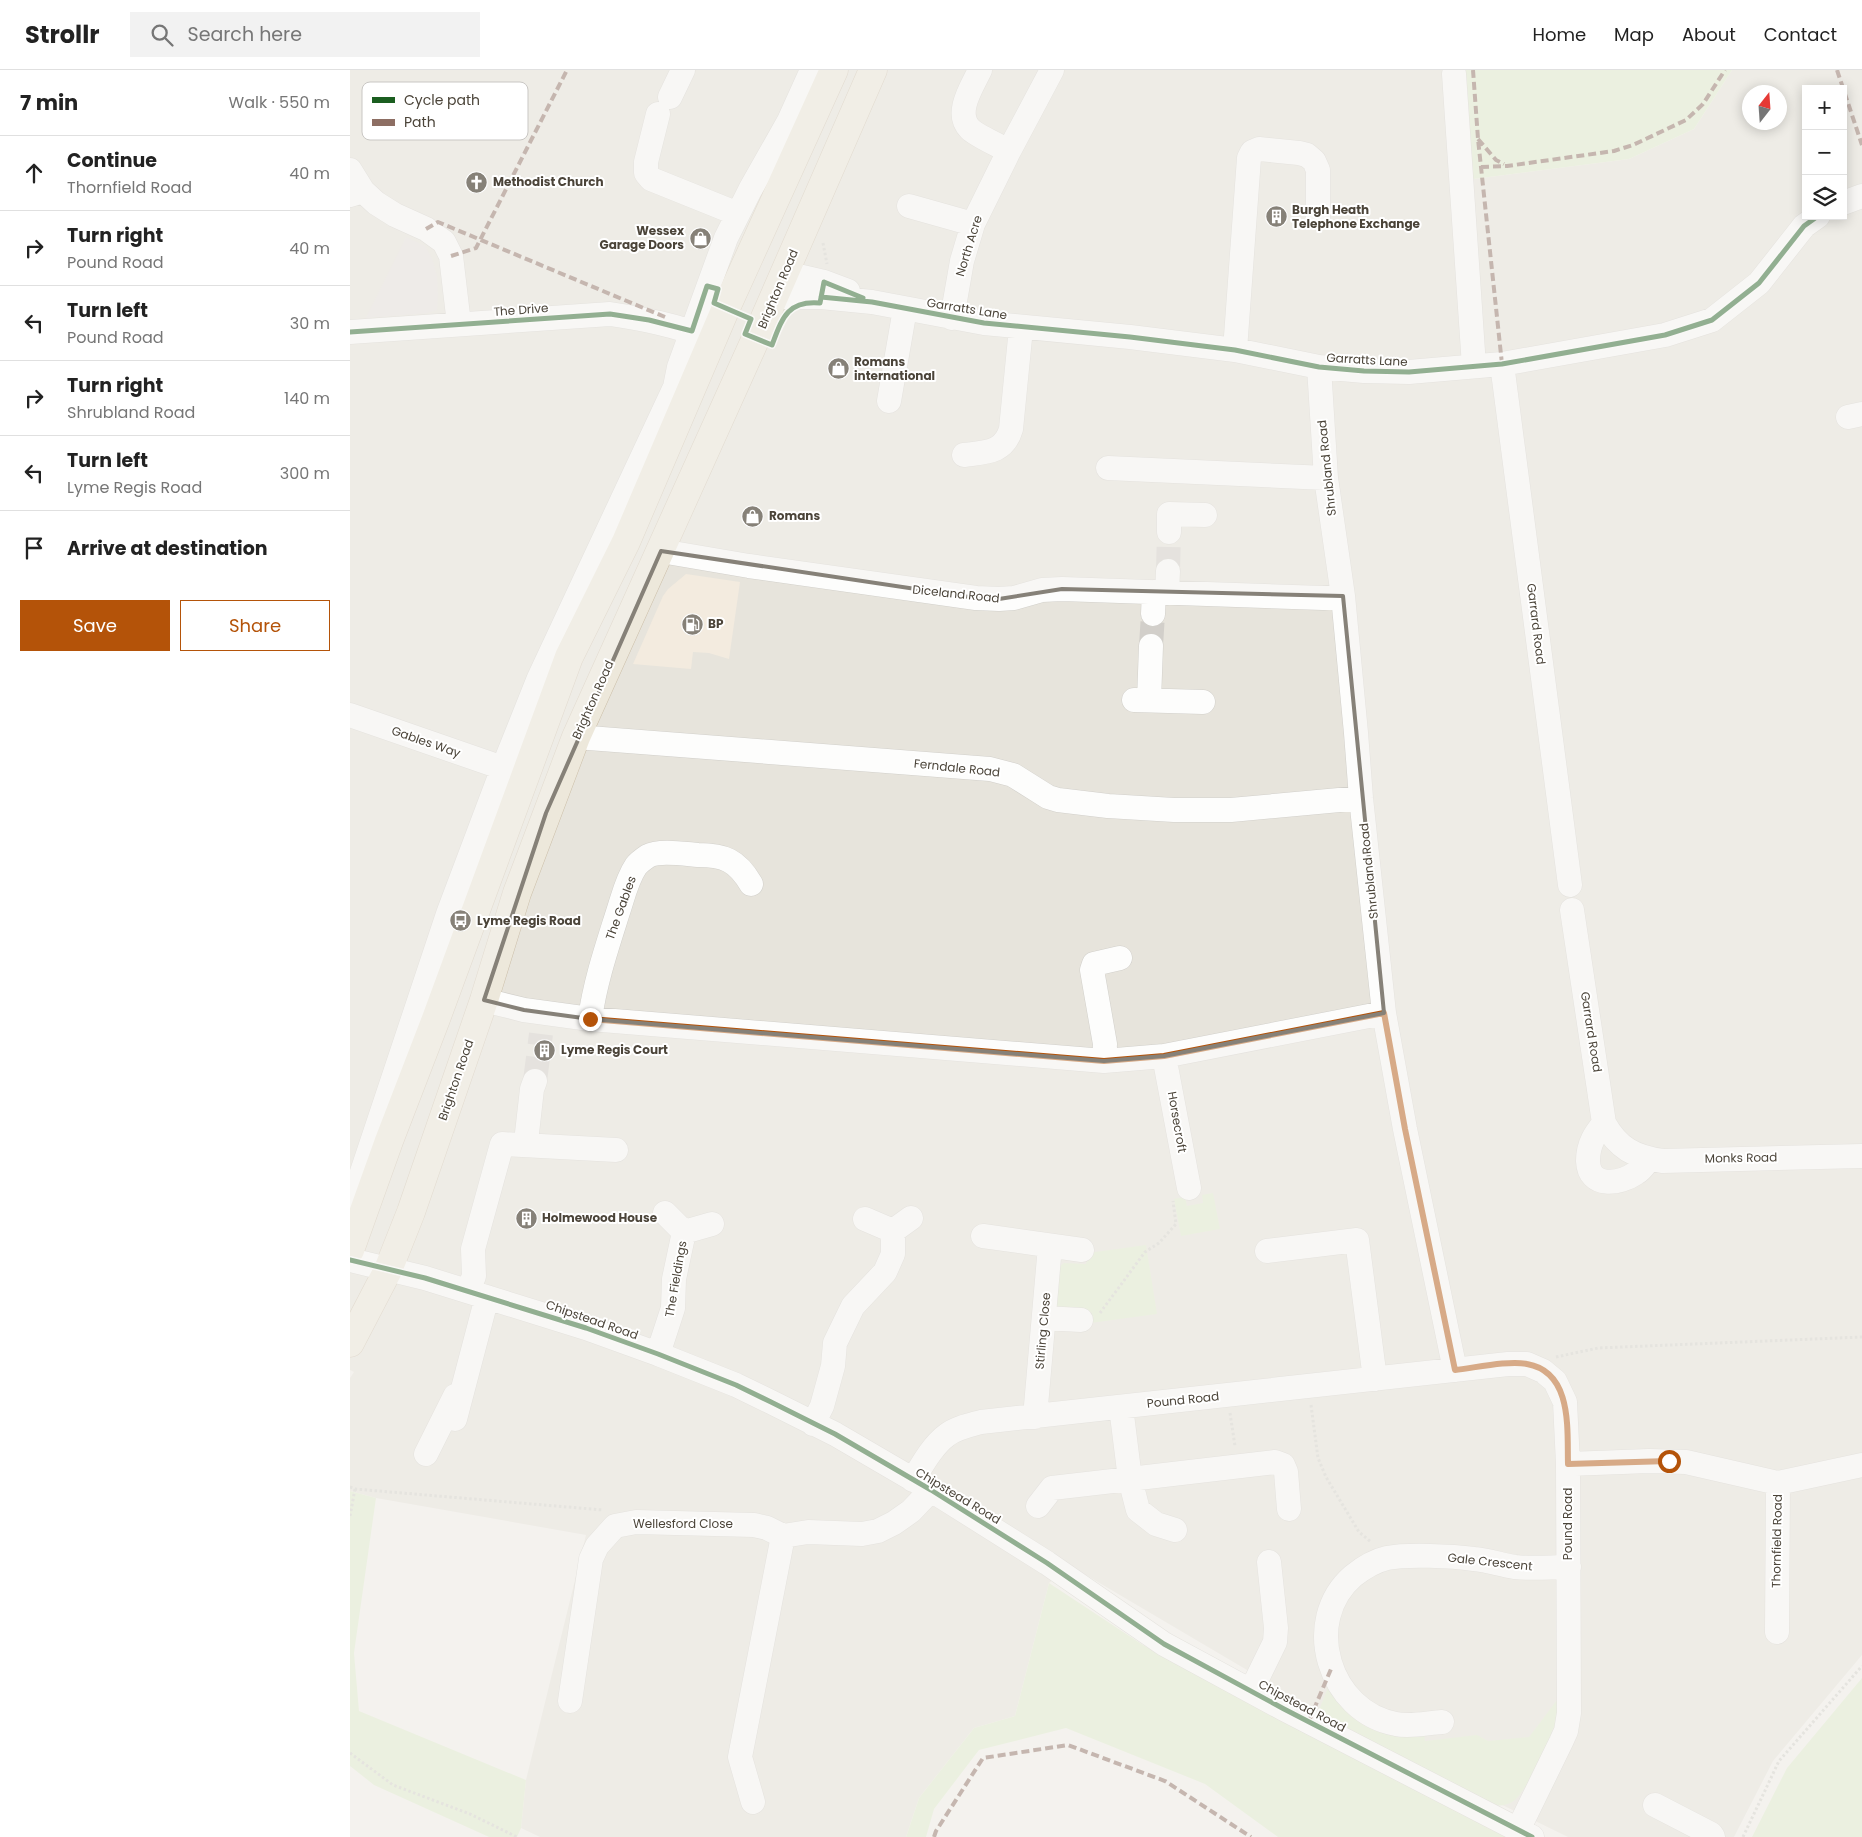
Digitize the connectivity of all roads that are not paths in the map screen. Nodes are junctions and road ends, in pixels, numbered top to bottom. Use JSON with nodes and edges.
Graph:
{"nodes":[{"id":1,"x":683,"y":70,"type":"edge"},
{"id":2,"x":812,"y":70,"type":"edge"},
{"id":3,"x":834,"y":70,"type":"edge"},
{"id":4,"x":872,"y":70,"type":"edge"},
{"id":5,"x":980,"y":70,"type":"edge"},
{"id":6,"x":1052,"y":70,"type":"edge"},
{"id":7,"x":1454,"y":74,"type":"dead end"},
{"id":8,"x":1009,"y":151,"type":"junction"},
{"id":9,"x":350,"y":170,"type":"edge"},
{"id":10,"x":356,"y":193,"type":"edge"},
{"id":11,"x":1862,"y":196,"type":"edge"},
{"id":12,"x":1847,"y":201,"type":"edge"},
{"id":13,"x":909,"y":206,"type":"dead end"},
{"id":14,"x":738,"y":214,"type":"junction"},
{"id":15,"x":1318,"y":218,"type":"dead end"},
{"id":16,"x":1812,"y":220,"type":"edge"},
{"id":17,"x":973,"y":224,"type":"junction"},
{"id":18,"x":780,"y":285,"type":"junction"},
{"id":19,"x":905,"y":309,"type":"junction"},
{"id":20,"x":952,"y":318,"type":"junction"},
{"id":21,"x":460,"y":324,"type":"junction"},
{"id":22,"x":1021,"y":328,"type":"junction"},
{"id":23,"x":350,"y":332,"type":"edge"},
{"id":24,"x":702,"y":336,"type":"junction"},
{"id":25,"x":1235,"y":350,"type":"junction"},
{"id":26,"x":1502,"y":364,"type":"junction"},
{"id":27,"x":1474,"y":366,"type":"junction"},
{"id":28,"x":1319,"y":367,"type":"junction"},
{"id":29,"x":889,"y":401,"type":"dead end"},
{"id":30,"x":964,"y":455,"type":"dead end"},
{"id":31,"x":1108,"y":468,"type":"dead end"},
{"id":32,"x":1326,"y":478,"type":"junction"},
{"id":33,"x":1205,"y":516,"type":"dead end"},
{"id":34,"x":1169,"y":532,"type":"tunnel mouth"},
{"id":35,"x":626,"y":542,"type":"junction"},
{"id":36,"x":661,"y":551,"type":"junction"},
{"id":37,"x":1343,"y":596,"type":"junction"},
{"id":38,"x":1151,"y":646,"type":"tunnel mouth"},
{"id":39,"x":1203,"y":702,"type":"dead end"},
{"id":40,"x":350,"y":715,"type":"edge"},
{"id":41,"x":576,"y":737,"type":"junction"},
{"id":42,"x":503,"y":768,"type":"junction"},
{"id":43,"x":1361,"y":798,"type":"junction"},
{"id":44,"x":751,"y":884,"type":"dead end"},
{"id":45,"x":1120,"y":958,"type":"dead end"},
{"id":46,"x":484,"y":1000,"type":"junction"},
{"id":47,"x":1384,"y":1013,"type":"junction"},
{"id":48,"x":590,"y":1019,"type":"junction"},
{"id":49,"x":1164,"y":1056,"type":"junction"},
{"id":50,"x":1104,"y":1061,"type":"junction"},
{"id":51,"x":536,"y":1081,"type":"tunnel mouth"},
{"id":52,"x":1604,"y":1123,"type":"junction"},
{"id":53,"x":527,"y":1133,"type":"dead end"},
{"id":54,"x":1624,"y":1148,"type":"joint"},
{"id":55,"x":616,"y":1150,"type":"dead end"},
{"id":56,"x":1862,"y":1156,"type":"edge"},
{"id":57,"x":1650,"y":1159,"type":"junction"},
{"id":58,"x":1189,"y":1188,"type":"road end"},
{"id":59,"x":350,"y":1208,"type":"edge"},
{"id":60,"x":665,"y":1213,"type":"dead end"},
{"id":61,"x":866,"y":1219,"type":"dead end"},
{"id":62,"x":712,"y":1224,"type":"dead end"},
{"id":63,"x":684,"y":1232,"type":"junction"},
{"id":64,"x":983,"y":1236,"type":"dead end"},
{"id":65,"x":1050,"y":1246,"type":"junction"},
{"id":66,"x":350,"y":1250,"type":"edge"},
{"id":67,"x":1082,"y":1250,"type":"dead end"},
{"id":68,"x":1267,"y":1251,"type":"dead end"},
{"id":69,"x":350,"y":1260,"type":"edge"},
{"id":70,"x":388,"y":1270,"type":"junction"},
{"id":71,"x":478,"y":1294,"type":"junction"},
{"id":72,"x":1044,"y":1318,"type":"junction"},
{"id":73,"x":1081,"y":1320,"type":"road end"},
{"id":74,"x":350,"y":1343,"type":"edge"},
{"id":75,"x":658,"y":1354,"type":"junction"},
{"id":76,"x":1455,"y":1370,"type":"junction"},
{"id":77,"x":1375,"y":1379,"type":"junction"},
{"id":78,"x":463,"y":1387,"type":"junction"},
{"id":79,"x":1121,"y":1407,"type":"junction"},
{"id":80,"x":1035,"y":1417,"type":"junction"},
{"id":81,"x":455,"y":1419,"type":"dead end"},
{"id":82,"x":814,"y":1424,"type":"junction"},
{"id":83,"x":426,"y":1454,"type":"dead end"},
{"id":84,"x":1568,"y":1464,"type":"junction"},
{"id":85,"x":1862,"y":1464,"type":"edge"},
{"id":86,"x":1130,"y":1479,"type":"junction"},
{"id":87,"x":1778,"y":1483,"type":"junction"},
{"id":88,"x":922,"y":1485,"type":"junction"},
{"id":89,"x":1038,"y":1506,"type":"dead end"},
{"id":90,"x":1290,"y":1509,"type":"dead end"},
{"id":91,"x":1174,"y":1530,"type":"dead end"},
{"id":92,"x":783,"y":1536,"type":"junction"},
{"id":93,"x":1270,"y":1562,"type":"dead end"},
{"id":94,"x":1568,"y":1567,"type":"junction"},
{"id":95,"x":1776,"y":1632,"type":"dead end"},
{"id":96,"x":1252,"y":1691,"type":"junction"},
{"id":97,"x":570,"y":1701,"type":"dead end"},
{"id":98,"x":1442,"y":1722,"type":"dead end"},
{"id":99,"x":753,"y":1802,"type":"dead end"},
{"id":100,"x":1655,"y":1805,"type":"dead end"},
{"id":101,"x":1525,"y":1834,"type":"edge"},
{"id":102,"x":1714,"y":1837,"type":"edge"}],
"edges":[{"from":1,"to":14,"type":"street"},
{"from":2,"to":14,"type":"street"},
{"from":3,"to":24,"type":"highway"},
{"from":4,"to":18,"type":"highway","name":"Brighton Road"},
{"from":5,"to":8,"type":"street"},
{"from":6,"to":8,"type":"street","name":"North Acre"},
{"from":7,"to":27,"type":"street"},
{"from":8,"to":17,"type":"street","name":"North Acre"},
{"from":9,"to":10,"type":"street"},
{"from":10,"to":21,"type":"street"},
{"from":11,"to":12,"type":"street"},
{"from":13,"to":17,"type":"street"},
{"from":14,"to":24,"type":"street"},
{"from":15,"to":25,"type":"street"},
{"from":16,"to":26,"type":"street","name":"Garratts Lane"},
{"from":17,"to":20,"type":"street","name":"North Acre"},
{"from":18,"to":19,"type":"street","name":"Garratts Lane"},
{"from":18,"to":35,"type":"highway"},
{"from":18,"to":36,"type":"highway","name":"Brighton Road"},
{"from":19,"to":20,"type":"street","name":"Garratts Lane"},
{"from":19,"to":29,"type":"street"},
{"from":20,"to":22,"type":"street","name":"Garratts Lane"},
{"from":21,"to":23,"type":"street","name":"The Drive"},
{"from":21,"to":24,"type":"street","name":"The Drive"},
{"from":22,"to":25,"type":"street","name":"Garratts Lane"},
{"from":22,"to":30,"type":"street"},
{"from":24,"to":35,"type":"highway"},
{"from":24,"to":42,"type":"street"},
{"from":25,"to":28,"type":"street","name":"Garratts Lane"},
{"from":26,"to":27,"type":"street","name":"Garratts Lane"},
{"from":26,"to":52,"type":"street","name":"Garrard Road"},
{"from":27,"to":28,"type":"street","name":"Garratts Lane"},
{"from":28,"to":32,"type":"street","name":"Shrubland Road"},
{"from":31,"to":32,"type":"street"},
{"from":32,"to":37,"type":"street","name":"Shrubland Road"},
{"from":33,"to":34,"type":"street"},
{"from":35,"to":66,"type":"highway"},
{"from":36,"to":37,"type":"street","name":"Diceland Road"},
{"from":36,"to":41,"type":"highway","name":"Brighton Road"},
{"from":37,"to":43,"type":"street","name":"Shrubland Road"},
{"from":38,"to":39,"type":"street"},
{"from":40,"to":42,"type":"street","name":"Gables Way"},
{"from":41,"to":43,"type":"street","name":"Ferndale Road"},
{"from":41,"to":46,"type":"highway","name":"Brighton Road"},
{"from":42,"to":59,"type":"street"},
{"from":43,"to":47,"type":"street","name":"Shrubland Road"},
{"from":44,"to":48,"type":"street","name":"The Gables"},
{"from":45,"to":50,"type":"street"},
{"from":46,"to":48,"type":"street"},
{"from":46,"to":70,"type":"highway","name":"Brighton Road"},
{"from":47,"to":49,"type":"street"},
{"from":47,"to":76,"type":"street","name":"Shrubland Road"},
{"from":48,"to":50,"type":"street"},
{"from":49,"to":50,"type":"street"},
{"from":49,"to":58,"type":"street","name":"Horsecroft"},
{"from":51,"to":53,"type":"street"},
{"from":52,"to":54,"type":"street","name":"Garrard Road"},
{"from":52,"to":57,"type":"street"},
{"from":54,"to":57,"type":"street","name":"Monks Road"},
{"from":55,"to":71,"type":"street"},
{"from":56,"to":57,"type":"street","name":"Monks Road"},
{"from":60,"to":63,"type":"street","name":"The Fieldings"},
{"from":61,"to":82,"type":"street"},
{"from":62,"to":63,"type":"street","name":"The Fieldings"},
{"from":63,"to":75,"type":"street","name":"The Fieldings"},
{"from":64,"to":65,"type":"street"},
{"from":65,"to":67,"type":"street"},
{"from":65,"to":72,"type":"street","name":"Stirling Close"},
{"from":68,"to":77,"type":"street"},
{"from":69,"to":70,"type":"street","name":"Chipstead Road"},
{"from":70,"to":71,"type":"street","name":"Chipstead Road"},
{"from":70,"to":74,"type":"highway","name":"Brighton Road"},
{"from":71,"to":75,"type":"street","name":"Chipstead Road"},
{"from":71,"to":78,"type":"street"},
{"from":72,"to":73,"type":"street"},
{"from":72,"to":80,"type":"street","name":"Stirling Close"},
{"from":75,"to":82,"type":"street","name":"Chipstead Road"},
{"from":76,"to":77,"type":"street","name":"Pound Road"},
{"from":76,"to":84,"type":"street","name":"Pound Road"},
{"from":77,"to":79,"type":"street","name":"Pound Road"},
{"from":78,"to":81,"type":"street"},
{"from":78,"to":83,"type":"street"},
{"from":79,"to":80,"type":"street","name":"Pound Road"},
{"from":79,"to":86,"type":"street"},
{"from":80,"to":88,"type":"street","name":"Pound Road"},
{"from":82,"to":88,"type":"street","name":"Chipstead Road"},
{"from":84,"to":87,"type":"street","name":"Thornfield Road"},
{"from":84,"to":94,"type":"street","name":"Pound Road"},
{"from":85,"to":87,"type":"street"},
{"from":86,"to":89,"type":"street"},
{"from":86,"to":90,"type":"street"},
{"from":86,"to":91,"type":"street"},
{"from":87,"to":95,"type":"street","name":"Thornfield Road"},
{"from":88,"to":92,"type":"street"},
{"from":88,"to":96,"type":"street","name":"Chipstead Road"},
{"from":92,"to":97,"type":"street","name":"Wellesford Close"},
{"from":92,"to":99,"type":"street"},
{"from":93,"to":96,"type":"street"},
{"from":94,"to":98,"type":"street","name":"Gale Crescent"},
{"from":94,"to":101,"type":"street","name":"Pound Road"},
{"from":96,"to":101,"type":"street","name":"Chipstead Road"},
{"from":100,"to":102,"type":"street"}]}
